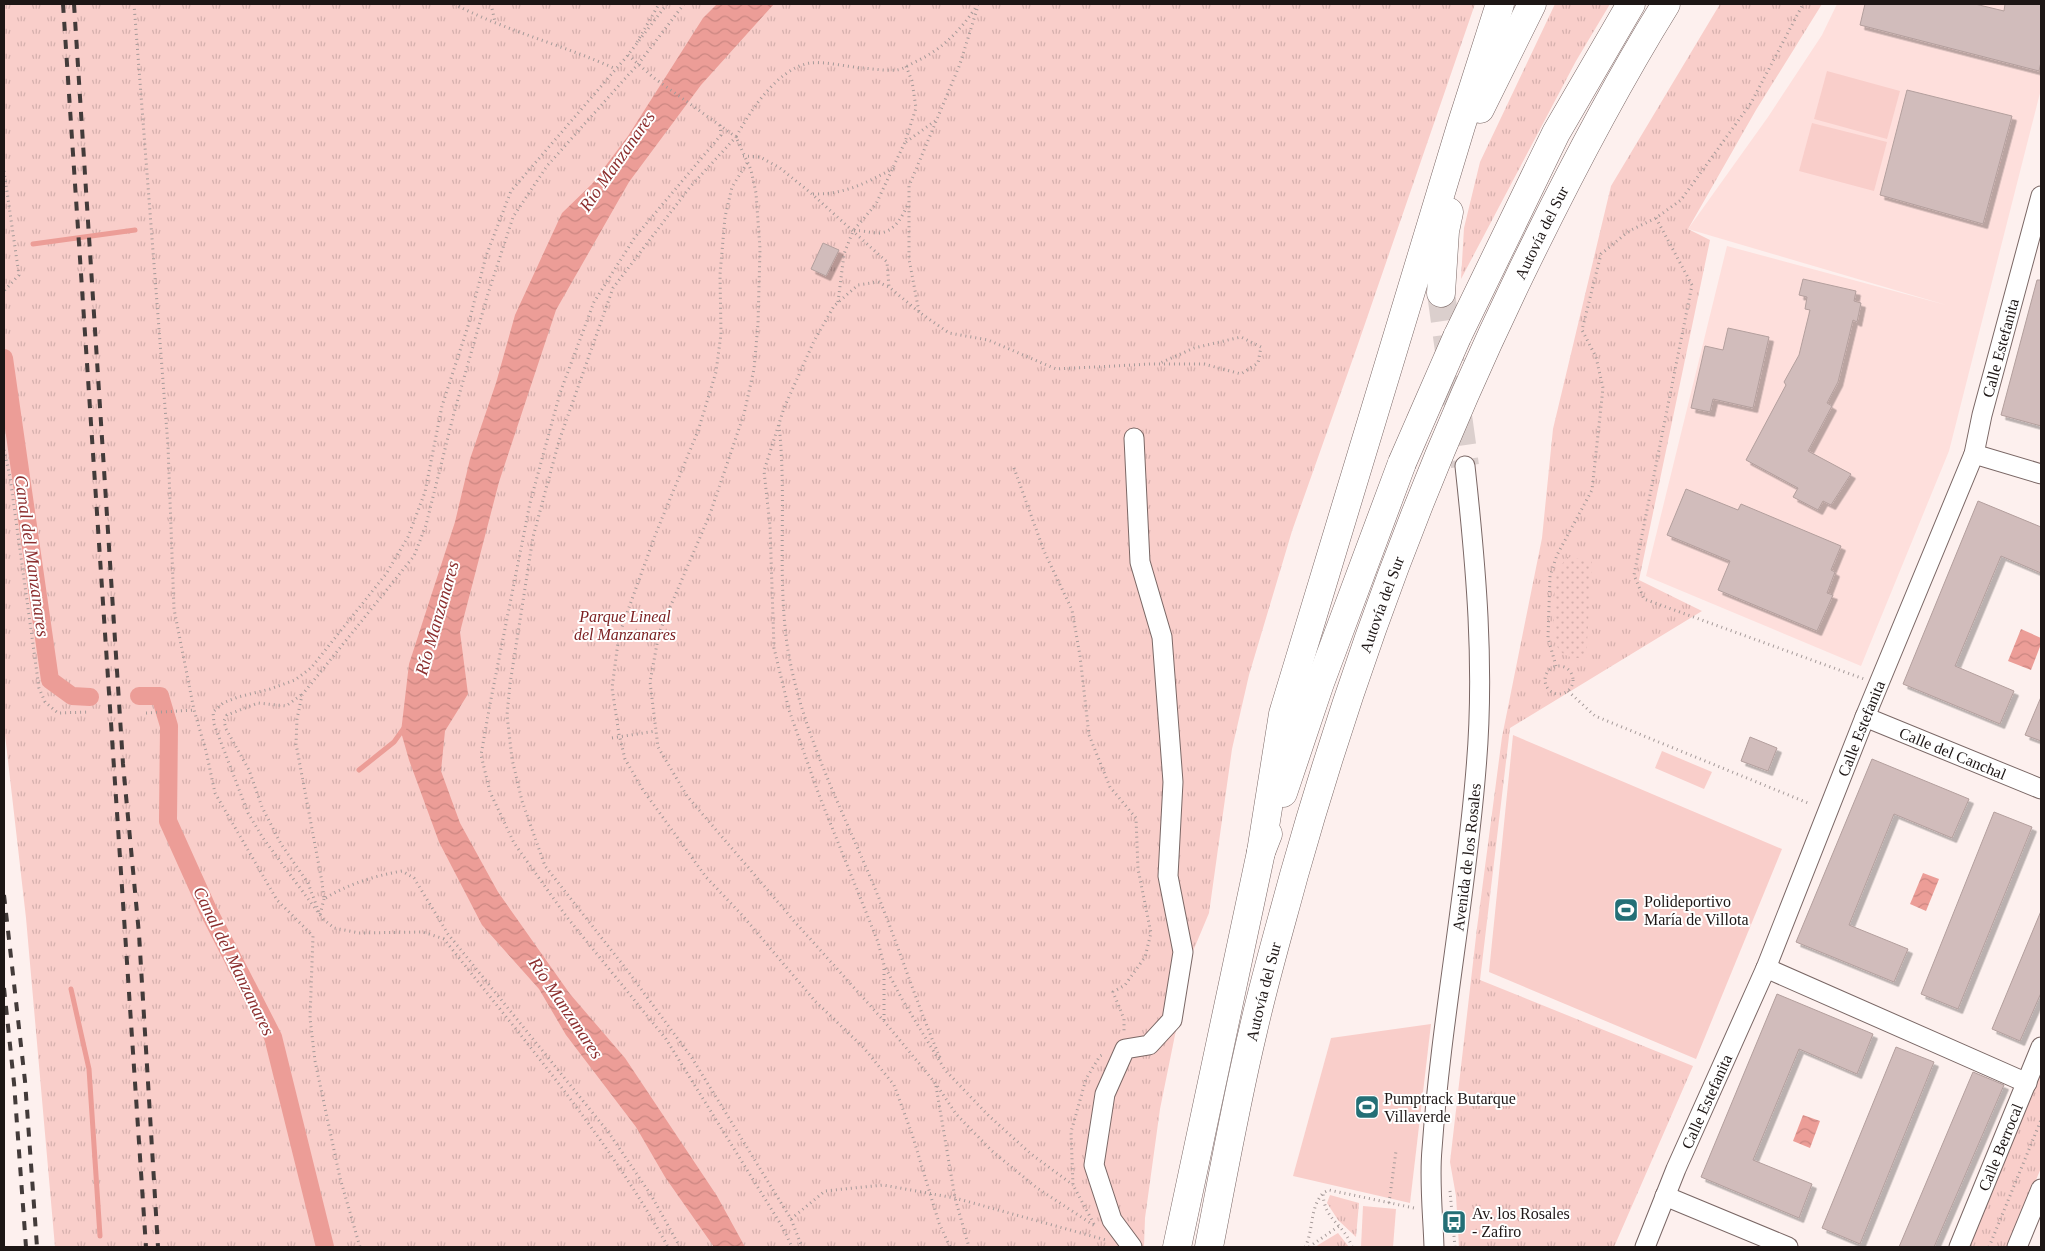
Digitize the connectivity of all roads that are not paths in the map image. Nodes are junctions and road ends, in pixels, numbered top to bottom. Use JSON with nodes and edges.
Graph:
{"nodes":[{"id":1,"x":1500,"y":4,"type":"edge"},
{"id":2,"x":1511,"y":4,"type":"edge"},
{"id":3,"x":1532,"y":4,"type":"edge"},
{"id":4,"x":1631,"y":4,"type":"edge"},
{"id":5,"x":1666,"y":4,"type":"edge"},
{"id":6,"x":1476,"y":117,"type":"junction"},
{"id":7,"x":2041,"y":196,"type":"edge"},
{"id":8,"x":1441,"y":293,"type":"tunnel mouth"},
{"id":9,"x":1134,"y":438,"type":"dead end"},
{"id":10,"x":1974,"y":454,"type":"junction"},
{"id":11,"x":1466,"y":466,"type":"tunnel mouth"},
{"id":12,"x":2041,"y":474,"type":"edge"},
{"id":13,"x":1866,"y":717,"type":"junction"},
{"id":14,"x":2041,"y":789,"type":"edge"},
{"id":15,"x":1261,"y":852,"type":"junction"},
{"id":16,"x":1766,"y":968,"type":"junction"},
{"id":17,"x":2041,"y":1048,"type":"edge"},
{"id":18,"x":2026,"y":1083,"type":"junction"},
{"id":19,"x":2041,"y":1189,"type":"edge"},
{"id":20,"x":1665,"y":1196,"type":"junction"},
{"id":21,"x":1132,"y":1247,"type":"edge"},
{"id":22,"x":1177,"y":1247,"type":"edge"},
{"id":23,"x":1209,"y":1247,"type":"edge"},
{"id":24,"x":1434,"y":1247,"type":"edge"},
{"id":25,"x":1645,"y":1247,"type":"edge"},
{"id":26,"x":1788,"y":1247,"type":"edge"},
{"id":27,"x":1959,"y":1247,"type":"edge"},
{"id":28,"x":2017,"y":1247,"type":"edge"}],
"edges":[{"from":1,"to":15,"type":"highway"},
{"from":2,"to":6,"type":"highway"},
{"from":3,"to":6,"type":"highway"},
{"from":4,"to":15,"type":"highway","name":"Autovía del Sur","bridge":true},
{"from":5,"to":23,"type":"highway","name":"Autovía del Sur"},
{"from":6,"to":8,"type":"highway"},
{"from":7,"to":10,"type":"street","name":"Calle Estefanita"},
{"from":9,"to":21,"type":"street"},
{"from":10,"to":12,"type":"street"},
{"from":10,"to":13,"type":"street","name":"Calle Estefanita"},
{"from":11,"to":24,"type":"street","name":"Avenida de los Rosales"},
{"from":13,"to":14,"type":"street","name":"Calle del Canchal"},
{"from":13,"to":16,"type":"street","name":"Calle Estefanita"},
{"from":15,"to":22,"type":"highway","name":"Autovía del Sur"},
{"from":16,"to":18,"type":"street"},
{"from":16,"to":20,"type":"street","name":"Calle Estefanita"},
{"from":17,"to":18,"type":"street","name":"Calle Berrocal"},
{"from":18,"to":27,"type":"street","name":"Calle Berrocal"},
{"from":19,"to":28,"type":"street"},
{"from":20,"to":25,"type":"street","name":"Calle Estefanita"},
{"from":20,"to":26,"type":"street"}]}
